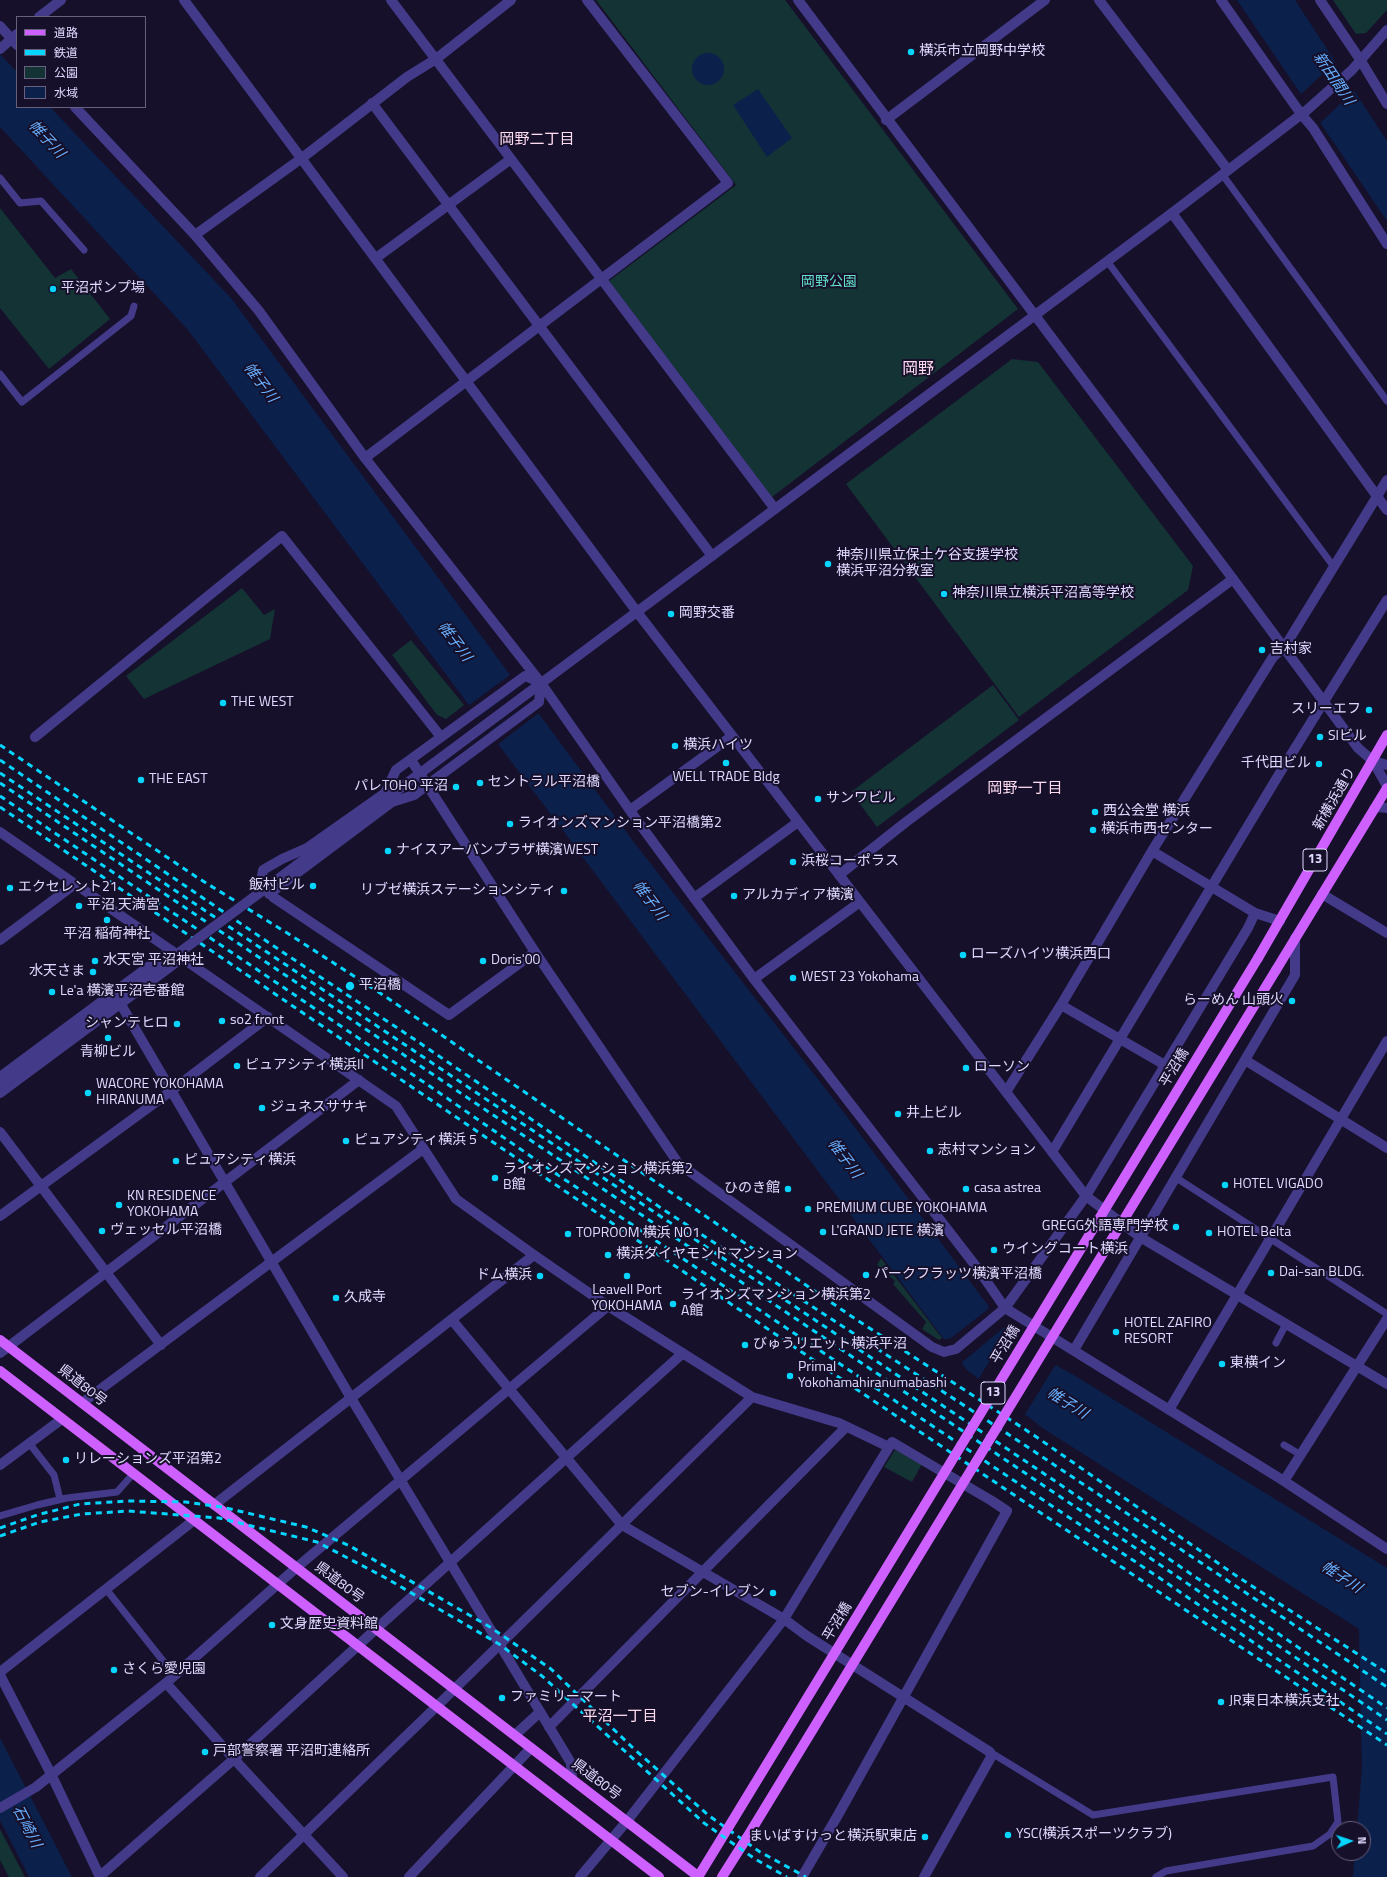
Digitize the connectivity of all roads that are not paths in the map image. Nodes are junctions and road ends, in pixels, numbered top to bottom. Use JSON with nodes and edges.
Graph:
{"nodes":[{"id":1,"x":61,"y":0,"type":"edge"},
{"id":2,"x":184,"y":0,"type":"edge"},
{"id":3,"x":391,"y":0,"type":"edge"},
{"id":4,"x":511,"y":0,"type":"edge"},
{"id":5,"x":587,"y":0,"type":"edge"},
{"id":6,"x":798,"y":0,"type":"edge"},
{"id":7,"x":1044,"y":0,"type":"edge"},
{"id":8,"x":1099,"y":0,"type":"edge"},
{"id":9,"x":1221,"y":0,"type":"edge"},
{"id":10,"x":1320,"y":0,"type":"edge"},
{"id":11,"x":40,"y":16,"type":"edge"},
{"id":12,"x":0,"y":26,"type":"edge"},
{"id":13,"x":1387,"y":30,"type":"edge"},
{"id":14,"x":10,"y":42,"type":"edge"},
{"id":15,"x":436,"y":59,"type":"junction"},
{"id":16,"x":1361,"y":60,"type":"junction"},
{"id":17,"x":372,"y":103,"type":"junction"},
{"id":18,"x":1387,"y":104,"type":"edge"},
{"id":19,"x":76,"y":108,"type":"edge"},
{"id":20,"x":1304,"y":112,"type":"junction"},
{"id":21,"x":886,"y":120,"type":"junction"},
{"id":22,"x":302,"y":158,"type":"junction"},
{"id":23,"x":511,"y":159,"type":"junction"},
{"id":24,"x":1225,"y":172,"type":"junction"},
{"id":25,"x":0,"y":178,"type":"edge"},
{"id":26,"x":448,"y":204,"type":"junction"},
{"id":27,"x":1172,"y":213,"type":"junction"},
{"id":28,"x":195,"y":235,"type":"junction"},
{"id":29,"x":1387,"y":244,"type":"edge"},
{"id":30,"x":84,"y":250,"type":"dead end"},
{"id":31,"x":376,"y":258,"type":"junction"},
{"id":32,"x":1107,"y":261,"type":"junction"},
{"id":33,"x":602,"y":280,"type":"junction"},
{"id":34,"x":134,"y":306,"type":"dead end"},
{"id":35,"x":1034,"y":316,"type":"junction"},
{"id":36,"x":540,"y":326,"type":"junction"},
{"id":37,"x":0,"y":374,"type":"edge"},
{"id":38,"x":466,"y":381,"type":"junction"},
{"id":39,"x":1387,"y":401,"type":"edge"},
{"id":40,"x":365,"y":458,"type":"junction"},
{"id":41,"x":1387,"y":480,"type":"edge"},
{"id":42,"x":1376,"y":497,"type":"junction"},
{"id":43,"x":775,"y":509,"type":"junction"},
{"id":44,"x":1387,"y":510,"type":"edge"},
{"id":45,"x":712,"y":556,"type":"junction"},
{"id":46,"x":1334,"y":567,"type":"junction"},
{"id":47,"x":1233,"y":578,"type":"junction"},
{"id":48,"x":1387,"y":600,"type":"edge"},
{"id":49,"x":637,"y":612,"type":"junction"},
{"id":50,"x":1284,"y":648,"type":"junction"},
{"id":51,"x":541,"y":683,"type":"junction"},
{"id":52,"x":1324,"y":701,"type":"junction"},
{"id":53,"x":732,"y":736,"type":"junction"},
{"id":54,"x":1387,"y":736,"type":"edge"},
{"id":55,"x":35,"y":737,"type":"dead end"},
{"id":56,"x":441,"y":737,"type":"junction"},
{"id":57,"x":411,"y":760,"type":"junction"},
{"id":58,"x":1373,"y":761,"type":"junction"},
{"id":59,"x":1387,"y":765,"type":"edge"},
{"id":60,"x":427,"y":785,"type":"junction"},
{"id":61,"x":1387,"y":787,"type":"edge"},
{"id":62,"x":1387,"y":808,"type":"edge"},
{"id":63,"x":630,"y":810,"type":"junction"},
{"id":64,"x":1374,"y":810,"type":"junction"},
{"id":65,"x":798,"y":822,"type":"junction"},
{"id":66,"x":0,"y":832,"type":"edge"},
{"id":67,"x":1152,"y":851,"type":"junction"},
{"id":68,"x":839,"y":876,"type":"junction"},
{"id":69,"x":75,"y":884,"type":"junction"},
{"id":70,"x":1211,"y":886,"type":"junction"},
{"id":71,"x":269,"y":894,"type":"junction"},
{"id":72,"x":1322,"y":894,"type":"junction"},
{"id":73,"x":694,"y":898,"type":"junction"},
{"id":74,"x":860,"y":902,"type":"junction"},
{"id":75,"x":1255,"y":913,"type":"junction"},
{"id":76,"x":1280,"y":921,"type":"junction"},
{"id":77,"x":1387,"y":933,"type":"edge"},
{"id":78,"x":1295,"y":938,"type":"junction"},
{"id":79,"x":0,"y":940,"type":"edge"},
{"id":80,"x":171,"y":950,"type":"junction"},
{"id":81,"x":535,"y":952,"type":"junction"},
{"id":82,"x":182,"y":958,"type":"junction"},
{"id":83,"x":1258,"y":958,"type":"joint"},
{"id":84,"x":754,"y":979,"type":"junction"},
{"id":85,"x":117,"y":991,"type":"junction"},
{"id":86,"x":120,"y":1003,"type":"junction"},
{"id":87,"x":1061,"y":1005,"type":"junction"},
{"id":88,"x":268,"y":1017,"type":"junction"},
{"id":89,"x":1120,"y":1039,"type":"junction"},
{"id":90,"x":1387,"y":1041,"type":"edge"},
{"id":91,"x":1245,"y":1060,"type":"junction"},
{"id":92,"x":1165,"y":1065,"type":"junction"},
{"id":93,"x":0,"y":1077,"type":"edge"},
{"id":94,"x":359,"y":1080,"type":"junction"},
{"id":95,"x":0,"y":1086,"type":"edge"},
{"id":96,"x":171,"y":1091,"type":"junction"},
{"id":97,"x":1006,"y":1092,"type":"junction"},
{"id":98,"x":0,"y":1093,"type":"edge"},
{"id":99,"x":1340,"y":1119,"type":"junction"},
{"id":100,"x":0,"y":1132,"type":"edge"},
{"id":101,"x":1387,"y":1148,"type":"edge"},
{"id":102,"x":423,"y":1149,"type":"junction"},
{"id":103,"x":1052,"y":1152,"type":"junction"},
{"id":104,"x":1175,"y":1177,"type":"junction"},
{"id":105,"x":225,"y":1182,"type":"junction"},
{"id":106,"x":40,"y":1186,"type":"junction"},
{"id":107,"x":1086,"y":1196,"type":"junction"},
{"id":108,"x":0,"y":1216,"type":"edge"},
{"id":109,"x":1140,"y":1237,"type":"junction"},
{"id":110,"x":1270,"y":1238,"type":"junction"},
{"id":111,"x":534,"y":1255,"type":"junction"},
{"id":112,"x":272,"y":1262,"type":"junction"},
{"id":113,"x":105,"y":1273,"type":"junction"},
{"id":114,"x":1237,"y":1294,"type":"junction"},
{"id":115,"x":608,"y":1306,"type":"junction"},
{"id":116,"x":1005,"y":1308,"type":"junction"},
{"id":117,"x":1387,"y":1314,"type":"edge"},
{"id":118,"x":1387,"y":1319,"type":"edge"},
{"id":119,"x":452,"y":1320,"type":"junction"},
{"id":120,"x":1286,"y":1324,"type":"junction"},
{"id":121,"x":0,"y":1340,"type":"edge"},
{"id":122,"x":1276,"y":1343,"type":"dead end"},
{"id":123,"x":160,"y":1345,"type":"junction"},
{"id":124,"x":9,"y":1347,"type":"junction"},
{"id":125,"x":1074,"y":1350,"type":"junction"},
{"id":126,"x":0,"y":1353,"type":"edge"},
{"id":127,"x":683,"y":1353,"type":"junction"},
{"id":128,"x":1357,"y":1366,"type":"junction"},
{"id":129,"x":0,"y":1371,"type":"edge"},
{"id":130,"x":1387,"y":1384,"type":"edge"},
{"id":131,"x":509,"y":1389,"type":"junction"},
{"id":132,"x":752,"y":1397,"type":"junction"},
{"id":133,"x":351,"y":1398,"type":"junction"},
{"id":134,"x":82,"y":1403,"type":"junction"},
{"id":135,"x":1169,"y":1410,"type":"junction"},
{"id":136,"x":62,"y":1419,"type":"junction"},
{"id":137,"x":846,"y":1427,"type":"junction"},
{"id":138,"x":29,"y":1443,"type":"junction"},
{"id":139,"x":1284,"y":1445,"type":"dead end"},
{"id":140,"x":889,"y":1447,"type":"junction"},
{"id":141,"x":1301,"y":1455,"type":"junction"},
{"id":142,"x":568,"y":1458,"type":"junction"},
{"id":143,"x":0,"y":1465,"type":"edge"},
{"id":144,"x":133,"y":1474,"type":"junction"},
{"id":145,"x":401,"y":1480,"type":"junction"},
{"id":146,"x":1284,"y":1481,"type":"junction"},
{"id":147,"x":60,"y":1499,"type":"junction"},
{"id":148,"x":214,"y":1505,"type":"junction"},
{"id":149,"x":0,"y":1516,"type":"edge"},
{"id":150,"x":193,"y":1521,"type":"junction"},
{"id":151,"x":622,"y":1525,"type":"junction"},
{"id":152,"x":1387,"y":1548,"type":"edge"},
{"id":153,"x":450,"y":1564,"type":"junction"},
{"id":154,"x":296,"y":1568,"type":"junction"},
{"id":155,"x":702,"y":1572,"type":"junction"},
{"id":156,"x":277,"y":1585,"type":"junction"},
{"id":157,"x":106,"y":1589,"type":"junction"},
{"id":158,"x":784,"y":1619,"type":"junction"},
{"id":159,"x":376,"y":1630,"type":"junction"},
{"id":160,"x":500,"y":1645,"type":"junction"},
{"id":161,"x":358,"y":1647,"type":"junction"},
{"id":162,"x":0,"y":1674,"type":"edge"},
{"id":163,"x":174,"y":1676,"type":"junction"},
{"id":164,"x":166,"y":1683,"type":"junction"},
{"id":165,"x":454,"y":1689,"type":"junction"},
{"id":166,"x":904,"y":1696,"type":"junction"},
{"id":167,"x":436,"y":1707,"type":"junction"},
{"id":168,"x":540,"y":1712,"type":"junction"},
{"id":169,"x":550,"y":1727,"type":"junction"},
{"id":170,"x":515,"y":1735,"type":"junction"},
{"id":171,"x":531,"y":1748,"type":"junction"},
{"id":172,"x":990,"y":1752,"type":"junction"},
{"id":173,"x":234,"y":1759,"type":"junction"},
{"id":174,"x":515,"y":1767,"type":"junction"},
{"id":175,"x":51,"y":1774,"type":"junction"},
{"id":176,"x":572,"y":1779,"type":"junction"},
{"id":177,"x":0,"y":1808,"type":"edge"},
{"id":178,"x":627,"y":1821,"type":"junction"},
{"id":179,"x":304,"y":1834,"type":"junction"},
{"id":180,"x":612,"y":1841,"type":"junction"},
{"id":181,"x":100,"y":1877,"type":"edge"},
{"id":182,"x":260,"y":1877,"type":"edge"},
{"id":183,"x":343,"y":1877,"type":"edge"},
{"id":184,"x":409,"y":1877,"type":"edge"},
{"id":185,"x":580,"y":1877,"type":"edge"},
{"id":186,"x":659,"y":1877,"type":"edge"},
{"id":187,"x":698,"y":1877,"type":"edge"},
{"id":188,"x":722,"y":1877,"type":"edge"},
{"id":189,"x":802,"y":1877,"type":"edge"},
{"id":190,"x":924,"y":1877,"type":"edge"},
{"id":191,"x":1156,"y":1877,"type":"edge"}],
"edges":[{"from":1,"to":11,"type":"street"},
{"from":2,"to":22,"type":"street"},
{"from":3,"to":15,"type":"street"},
{"from":4,"to":15,"type":"street"},
{"from":5,"to":33,"type":"street"},
{"from":6,"to":21,"type":"street"},
{"from":7,"to":21,"type":"street"},
{"from":8,"to":24,"type":"street"},
{"from":9,"to":20,"type":"street"},
{"from":10,"to":16,"type":"street"},
{"from":12,"to":14,"type":"street"},
{"from":13,"to":16,"type":"street"},
{"from":15,"to":17,"type":"street"},
{"from":15,"to":23,"type":"street"},
{"from":16,"to":18,"type":"street"},
{"from":16,"to":20,"type":"street"},
{"from":17,"to":22,"type":"street"},
{"from":17,"to":26,"type":"street"},
{"from":19,"to":28,"type":"street"},
{"from":20,"to":24,"type":"street"},
{"from":20,"to":29,"type":"street"},
{"from":21,"to":35,"type":"street"},
{"from":22,"to":28,"type":"street"},
{"from":22,"to":31,"type":"street"},
{"from":23,"to":26,"type":"street"},
{"from":23,"to":33,"type":"street"},
{"from":24,"to":27,"type":"street"},
{"from":24,"to":39,"type":"lane"},
{"from":25,"to":30,"type":"lane"},
{"from":26,"to":31,"type":"street"},
{"from":26,"to":36,"type":"street"},
{"from":27,"to":32,"type":"street"},
{"from":27,"to":42,"type":"street"},
{"from":28,"to":40,"type":"street"},
{"from":31,"to":38,"type":"street"},
{"from":32,"to":35,"type":"street"},
{"from":32,"to":46,"type":"lane"},
{"from":33,"to":36,"type":"street"},
{"from":33,"to":43,"type":"street"},
{"from":34,"to":37,"type":"lane"},
{"from":35,"to":43,"type":"street"},
{"from":35,"to":47,"type":"street"},
{"from":36,"to":38,"type":"street"},
{"from":36,"to":45,"type":"street"},
{"from":38,"to":40,"type":"street"},
{"from":38,"to":49,"type":"street"},
{"from":40,"to":51,"type":"street"},
{"from":41,"to":42,"type":"street"},
{"from":42,"to":44,"type":"street"},
{"from":42,"to":46,"type":"street"},
{"from":43,"to":45,"type":"street"},
{"from":45,"to":49,"type":"street"},
{"from":46,"to":50,"type":"street"},
{"from":47,"to":50,"type":"street"},
{"from":47,"to":68,"type":"street"},
{"from":48,"to":52,"type":"street"},
{"from":49,"to":51,"type":"street"},
{"from":49,"to":53,"type":"street"},
{"from":50,"to":52,"type":"street"},
{"from":50,"to":67,"type":"street"},
{"from":51,"to":56,"type":"street"},
{"from":51,"to":60,"type":"street"},
{"from":51,"to":63,"type":"street"},
{"from":51,"to":95,"type":"street","bridge":true},
{"from":52,"to":58,"type":"street"},
{"from":52,"to":70,"type":"street"},
{"from":53,"to":63,"type":"street"},
{"from":53,"to":65,"type":"street"},
{"from":54,"to":58,"type":"main road","name":"新横浜通り","number":"13"},
{"from":55,"to":56,"type":"street"},
{"from":56,"to":57,"type":"street"},
{"from":57,"to":60,"type":"street"},
{"from":57,"to":71,"type":"street"},
{"from":58,"to":59,"type":"street"},
{"from":58,"to":61,"type":"street"},
{"from":58,"to":76,"type":"main road","name":"新横浜通り","number":"13"},
{"from":60,"to":71,"type":"street"},
{"from":60,"to":81,"type":"street"},
{"from":61,"to":64,"type":"main road","number":"13"},
{"from":62,"to":64,"type":"street"},
{"from":63,"to":73,"type":"street"},
{"from":64,"to":72,"type":"main road","number":"13"},
{"from":65,"to":68,"type":"street"},
{"from":65,"to":73,"type":"street"},
{"from":66,"to":69,"type":"street"},
{"from":67,"to":70,"type":"street"},
{"from":67,"to":87,"type":"street"},
{"from":68,"to":74,"type":"street"},
{"from":69,"to":79,"type":"street"},
{"from":69,"to":80,"type":"street"},
{"from":70,"to":75,"type":"street"},
{"from":70,"to":89,"type":"street"},
{"from":71,"to":81,"type":"street"},
{"from":72,"to":77,"type":"street"},
{"from":72,"to":78,"type":"main road","number":"13"},
{"from":73,"to":84,"type":"street"},
{"from":74,"to":84,"type":"street"},
{"from":74,"to":97,"type":"street"},
{"from":75,"to":76,"type":"street"},
{"from":75,"to":92,"type":"street"},
{"from":76,"to":83,"type":"main road","name":"新横浜通り","number":"13"},
{"from":78,"to":91,"type":"street"},
{"from":78,"to":188,"type":"main road","number":"13","bridge":true},
{"from":80,"to":82,"type":"street"},
{"from":80,"to":85,"type":"street"},
{"from":81,"to":116,"type":"street"},
{"from":82,"to":86,"type":"street"},
{"from":82,"to":88,"type":"street"},
{"from":83,"to":187,"type":"main road","name":"平沼橋","number":"13","bridge":true},
{"from":84,"to":116,"type":"street"},
{"from":85,"to":86,"type":"street"},
{"from":85,"to":93,"type":"street"},
{"from":86,"to":96,"type":"street"},
{"from":86,"to":98,"type":"street"},
{"from":87,"to":89,"type":"street"},
{"from":87,"to":97,"type":"street"},
{"from":88,"to":94,"type":"street"},
{"from":88,"to":96,"type":"street"},
{"from":89,"to":92,"type":"street"},
{"from":89,"to":103,"type":"street"},
{"from":90,"to":99,"type":"street"},
{"from":91,"to":99,"type":"street"},
{"from":91,"to":104,"type":"street"},
{"from":92,"to":107,"type":"street"},
{"from":94,"to":102,"type":"street"},
{"from":94,"to":105,"type":"street"},
{"from":96,"to":105,"type":"street"},
{"from":96,"to":106,"type":"street"},
{"from":97,"to":103,"type":"street"},
{"from":99,"to":101,"type":"street"},
{"from":99,"to":110,"type":"street"},
{"from":100,"to":106,"type":"street"},
{"from":102,"to":111,"type":"street"},
{"from":102,"to":112,"type":"street"},
{"from":103,"to":107,"type":"street"},
{"from":104,"to":109,"type":"street"},
{"from":104,"to":110,"type":"lane"},
{"from":105,"to":112,"type":"street"},
{"from":105,"to":113,"type":"street"},
{"from":106,"to":108,"type":"street"},
{"from":106,"to":113,"type":"street"},
{"from":107,"to":109,"type":"street"},
{"from":107,"to":116,"type":"street"},
{"from":109,"to":114,"type":"street"},
{"from":109,"to":125,"type":"street"},
{"from":110,"to":114,"type":"street"},
{"from":110,"to":117,"type":"lane"},
{"from":111,"to":115,"type":"street"},
{"from":111,"to":119,"type":"street"},
{"from":112,"to":123,"type":"street"},
{"from":112,"to":133,"type":"street"},
{"from":113,"to":123,"type":"street"},
{"from":113,"to":124,"type":"street"},
{"from":114,"to":120,"type":"street"},
{"from":114,"to":135,"type":"street"},
{"from":115,"to":127,"type":"street"},
{"from":115,"to":131,"type":"street"},
{"from":116,"to":125,"type":"street"},
{"from":118,"to":128,"type":"street"},
{"from":119,"to":131,"type":"street"},
{"from":119,"to":133,"type":"street"},
{"from":120,"to":122,"type":"lane"},
{"from":120,"to":128,"type":"street"},
{"from":121,"to":124,"type":"main road","name":"県道80号"},
{"from":123,"to":134,"type":"street"},
{"from":124,"to":126,"type":"street"},
{"from":124,"to":134,"type":"main road","name":"県道80号"},
{"from":125,"to":135,"type":"street"},
{"from":127,"to":132,"type":"street"},
{"from":127,"to":142,"type":"street"},
{"from":128,"to":130,"type":"street"},
{"from":128,"to":141,"type":"street"},
{"from":129,"to":136,"type":"main road"},
{"from":131,"to":142,"type":"street"},
{"from":131,"to":145,"type":"street"},
{"from":132,"to":137,"type":"street"},
{"from":132,"to":151,"type":"street"},
{"from":133,"to":145,"type":"street"},
{"from":133,"to":148,"type":"street"},
{"from":134,"to":148,"type":"main road","name":"県道80号"},
{"from":135,"to":146,"type":"street"},
{"from":136,"to":138,"type":"street"},
{"from":136,"to":144,"type":"main road"},
{"from":137,"to":140,"type":"street"},
{"from":137,"to":155,"type":"street"},
{"from":138,"to":143,"type":"street"},
{"from":138,"to":147,"type":"lane"},
{"from":139,"to":141,"type":"lane"},
{"from":140,"to":158,"type":"street"},
{"from":140,"to":166,"type":"street"},
{"from":141,"to":146,"type":"street"},
{"from":142,"to":151,"type":"street"},
{"from":142,"to":153,"type":"street"},
{"from":144,"to":147,"type":"lane"},
{"from":144,"to":150,"type":"main road"},
{"from":145,"to":153,"type":"street"},
{"from":145,"to":154,"type":"street"},
{"from":146,"to":152,"type":"street"},
{"from":147,"to":149,"type":"lane"},
{"from":148,"to":154,"type":"main road","name":"県道80号"},
{"from":150,"to":156,"type":"main road"},
{"from":150,"to":157,"type":"street"},
{"from":151,"to":155,"type":"street"},
{"from":151,"to":160,"type":"street"},
{"from":153,"to":159,"type":"street"},
{"from":153,"to":160,"type":"street"},
{"from":154,"to":156,"type":"street"},
{"from":154,"to":159,"type":"main road","name":"県道80号"},
{"from":155,"to":158,"type":"street"},
{"from":155,"to":169,"type":"street"},
{"from":156,"to":161,"type":"main road"},
{"from":156,"to":163,"type":"street"},
{"from":157,"to":162,"type":"street"},
{"from":157,"to":163,"type":"lane"},
{"from":158,"to":166,"type":"street"},
{"from":158,"to":178,"type":"street"},
{"from":159,"to":161,"type":"street"},
{"from":159,"to":165,"type":"main road","name":"県道80号"},
{"from":160,"to":165,"type":"street"},
{"from":160,"to":168,"type":"street"},
{"from":161,"to":167,"type":"main road"},
{"from":161,"to":173,"type":"street"},
{"from":162,"to":175,"type":"street"},
{"from":163,"to":164,"type":"street"},
{"from":164,"to":173,"type":"street"},
{"from":164,"to":175,"type":"street"},
{"from":165,"to":167,"type":"street"},
{"from":165,"to":170,"type":"main road","name":"県道80号"},
{"from":166,"to":172,"type":"street"},
{"from":166,"to":189,"type":"street"},
{"from":167,"to":174,"type":"main road"},
{"from":167,"to":179,"type":"street"},
{"from":168,"to":169,"type":"street"},
{"from":168,"to":170,"type":"street"},
{"from":169,"to":176,"type":"street"},
{"from":170,"to":171,"type":"main road","name":"県道80号"},
{"from":171,"to":174,"type":"street"},
{"from":171,"to":176,"type":"main road","name":"県道80号"},
{"from":172,"to":190,"type":"street"},
{"from":172,"to":191,"type":"lane"},
{"from":173,"to":179,"type":"street"},
{"from":173,"to":181,"type":"street"},
{"from":174,"to":180,"type":"main road"},
{"from":174,"to":184,"type":"street"},
{"from":175,"to":177,"type":"street"},
{"from":175,"to":181,"type":"street"},
{"from":176,"to":178,"type":"main road","name":"県道80号"},
{"from":178,"to":180,"type":"street"},
{"from":178,"to":187,"type":"main road","name":"県道80号"},
{"from":179,"to":182,"type":"street"},
{"from":179,"to":183,"type":"street"},
{"from":180,"to":185,"type":"street"},
{"from":180,"to":186,"type":"main road"}]}
